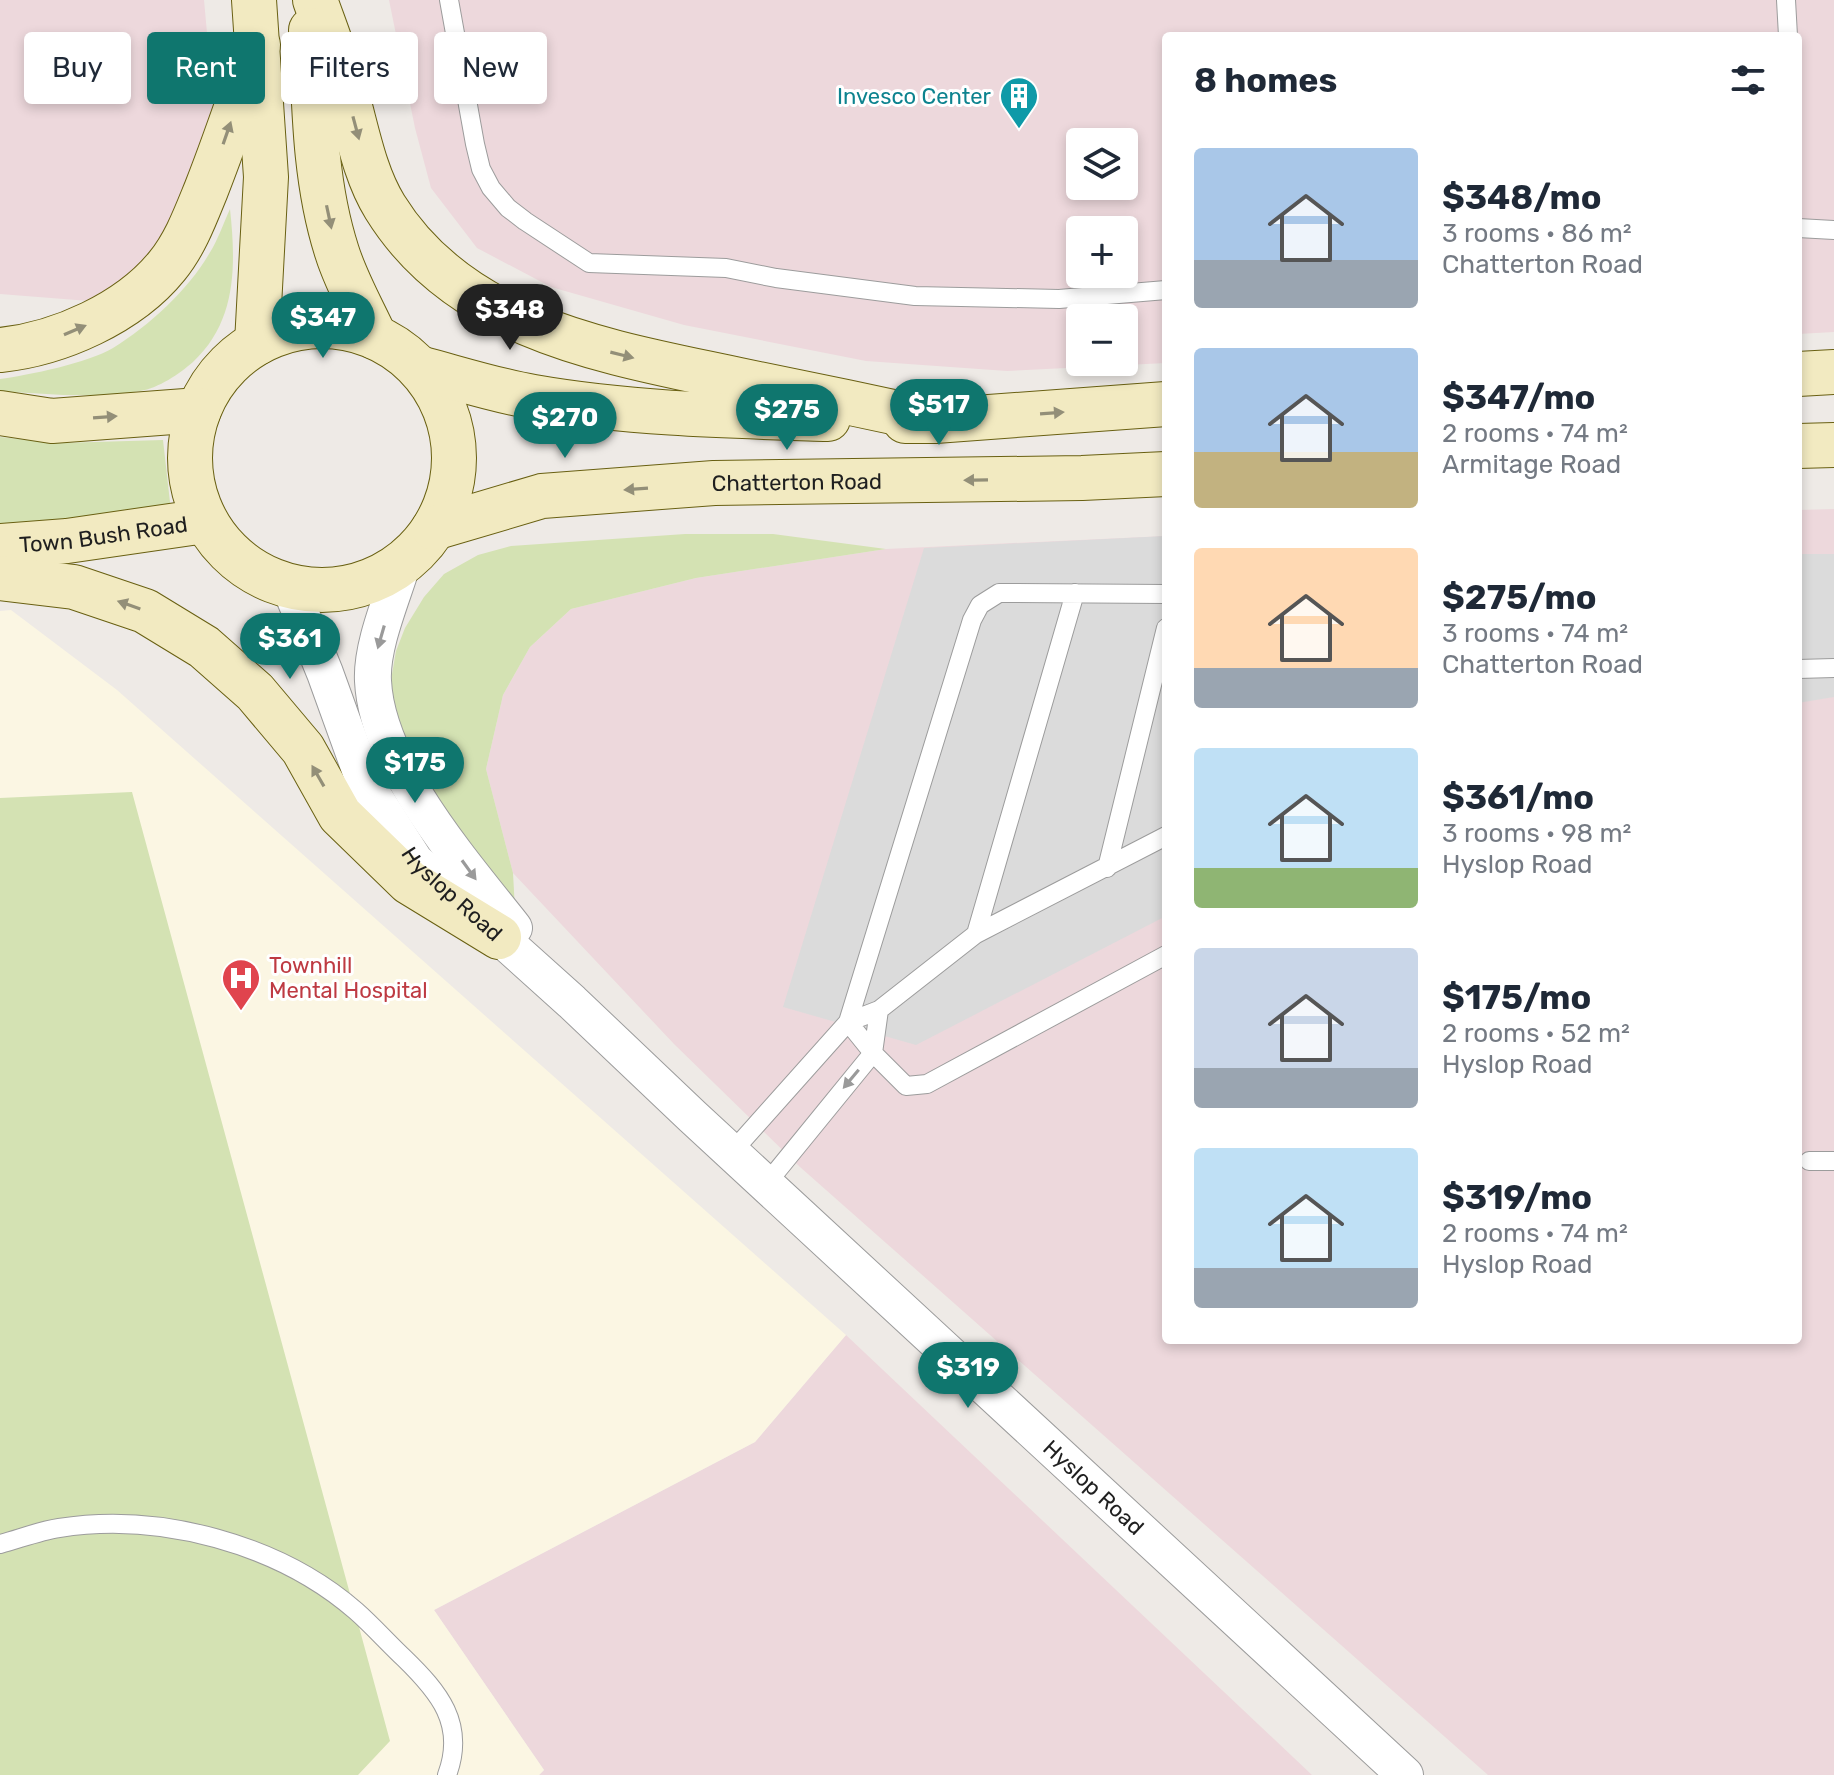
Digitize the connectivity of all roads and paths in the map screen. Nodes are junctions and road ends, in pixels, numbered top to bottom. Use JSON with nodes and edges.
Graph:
{"nodes":[{"id":1,"x":254,"y":0,"type":"edge"},
{"id":2,"x":309,"y":0,"type":"edge"},
{"id":3,"x":315,"y":0,"type":"edge"},
{"id":4,"x":449,"y":0,"type":"edge"},
{"id":5,"x":1786,"y":0,"type":"edge"},
{"id":6,"x":257,"y":32,"type":"edge"},
{"id":7,"x":1788,"y":32,"type":"edge"},
{"id":8,"x":237,"y":104,"type":"edge"},
{"id":9,"x":262,"y":104,"type":"edge"},
{"id":10,"x":1802,"y":228,"type":"edge"},
{"id":11,"x":1834,"y":230,"type":"edge"},
{"id":12,"x":1162,"y":290,"type":"edge"},
{"id":13,"x":375,"y":337,"type":"junction"},
{"id":14,"x":257,"y":343,"type":"junction"},
{"id":15,"x":0,"y":350,"type":"edge"},
{"id":16,"x":419,"y":368,"type":"junction"},
{"id":17,"x":1834,"y":372,"type":"edge"},
{"id":18,"x":1802,"y":374,"type":"edge"},
{"id":19,"x":1162,"y":404,"type":"edge"},
{"id":20,"x":199,"y":410,"type":"junction"},
{"id":21,"x":0,"y":413,"type":"edge"},
{"id":22,"x":935,"y":421,"type":"junction"},
{"id":23,"x":1834,"y":445,"type":"edge"},
{"id":24,"x":1802,"y":446,"type":"edge"},
{"id":25,"x":1162,"y":474,"type":"edge"},
{"id":26,"x":205,"y":521,"type":"junction"},
{"id":27,"x":434,"y":528,"type":"junction"},
{"id":28,"x":0,"y":546,"type":"edge"},
{"id":29,"x":403,"y":562,"type":"junction"},
{"id":30,"x":0,"y":578,"type":"edge"},
{"id":31,"x":290,"y":587,"type":"junction"},
{"id":32,"x":1075,"y":593,"type":"junction"},
{"id":33,"x":1162,"y":594,"type":"edge"},
{"id":34,"x":1162,"y":644,"type":"edge"},
{"id":35,"x":1834,"y":668,"type":"edge"},
{"id":36,"x":1802,"y":669,"type":"edge"},
{"id":37,"x":1162,"y":838,"type":"edge"},
{"id":38,"x":1107,"y":868,"type":"junction"},
{"id":39,"x":976,"y":934,"type":"junction"},
{"id":40,"x":499,"y":937,"type":"junction"},
{"id":41,"x":1162,"y":957,"type":"edge"},
{"id":42,"x":572,"y":1002,"type":"junction"},
{"id":43,"x":879,"y":1010,"type":"junction"},
{"id":44,"x":848,"y":1022,"type":"junction"},
{"id":45,"x":873,"y":1053,"type":"junction"},
{"id":46,"x":732,"y":1152,"type":"junction"},
{"id":47,"x":1809,"y":1161,"type":"dead end"},
{"id":48,"x":1834,"y":1161,"type":"edge"},
{"id":49,"x":767,"y":1183,"type":"junction"},
{"id":50,"x":0,"y":1544,"type":"edge"},
{"id":51,"x":1402,"y":1774,"type":"edge"},
{"id":52,"x":447,"y":1775,"type":"edge"}],
"edges":[{"from":1,"to":6,"type":"street"},
{"from":2,"to":13,"type":"street","one_way":true},
{"from":3,"to":22,"type":"street","one_way":true},
{"from":4,"to":12,"type":"lane"},
{"from":5,"to":7,"type":"lane"},
{"from":15,"to":8,"type":"street","one_way":true},
{"from":9,"to":14,"type":"street"},
{"from":10,"to":11,"type":"lane"},
{"from":13,"to":14,"type":"street"},
{"from":13,"to":16,"type":"street"},
{"from":14,"to":20,"type":"street"},
{"from":16,"to":22,"type":"street"},
{"from":16,"to":27,"type":"street"},
{"from":17,"to":18,"type":"street"},
{"from":22,"to":19,"type":"street","one_way":true},
{"from":21,"to":20,"type":"street","one_way":true},
{"from":20,"to":26,"type":"street"},
{"from":23,"to":24,"type":"street"},
{"from":25,"to":27,"type":"street","name":"Chatterton Road","one_way":true},
{"from":26,"to":28,"type":"street","name":"Town Bush Road"},
{"from":26,"to":31,"type":"street"},
{"from":27,"to":29,"type":"street"},
{"from":29,"to":31,"type":"street"},
{"from":29,"to":42,"type":"street","name":"Hyslop Road","one_way":true},
{"from":40,"to":30,"type":"street","one_way":true},
{"from":31,"to":40,"type":"street","name":"Hyslop Road"},
{"from":32,"to":33,"type":"lane"},
{"from":32,"to":39,"type":"lane"},
{"from":32,"to":44,"type":"lane"},
{"from":34,"to":38,"type":"lane"},
{"from":35,"to":36,"type":"lane"},
{"from":37,"to":38,"type":"lane"},
{"from":38,"to":39,"type":"lane"},
{"from":39,"to":43,"type":"lane"},
{"from":40,"to":42,"type":"street","name":"Hyslop Road"},
{"from":41,"to":45,"type":"lane"},
{"from":42,"to":46,"type":"street","name":"Hyslop Road"},
{"from":43,"to":44,"type":"lane"},
{"from":43,"to":45,"type":"lane"},
{"from":44,"to":45,"type":"lane"},
{"from":44,"to":46,"type":"lane"},
{"from":45,"to":49,"type":"lane","one_way":true},
{"from":46,"to":49,"type":"street","name":"Hyslop Road"},
{"from":47,"to":48,"type":"lane"},
{"from":49,"to":51,"type":"street","name":"Hyslop Road"},
{"from":50,"to":52,"type":"lane"}]}
